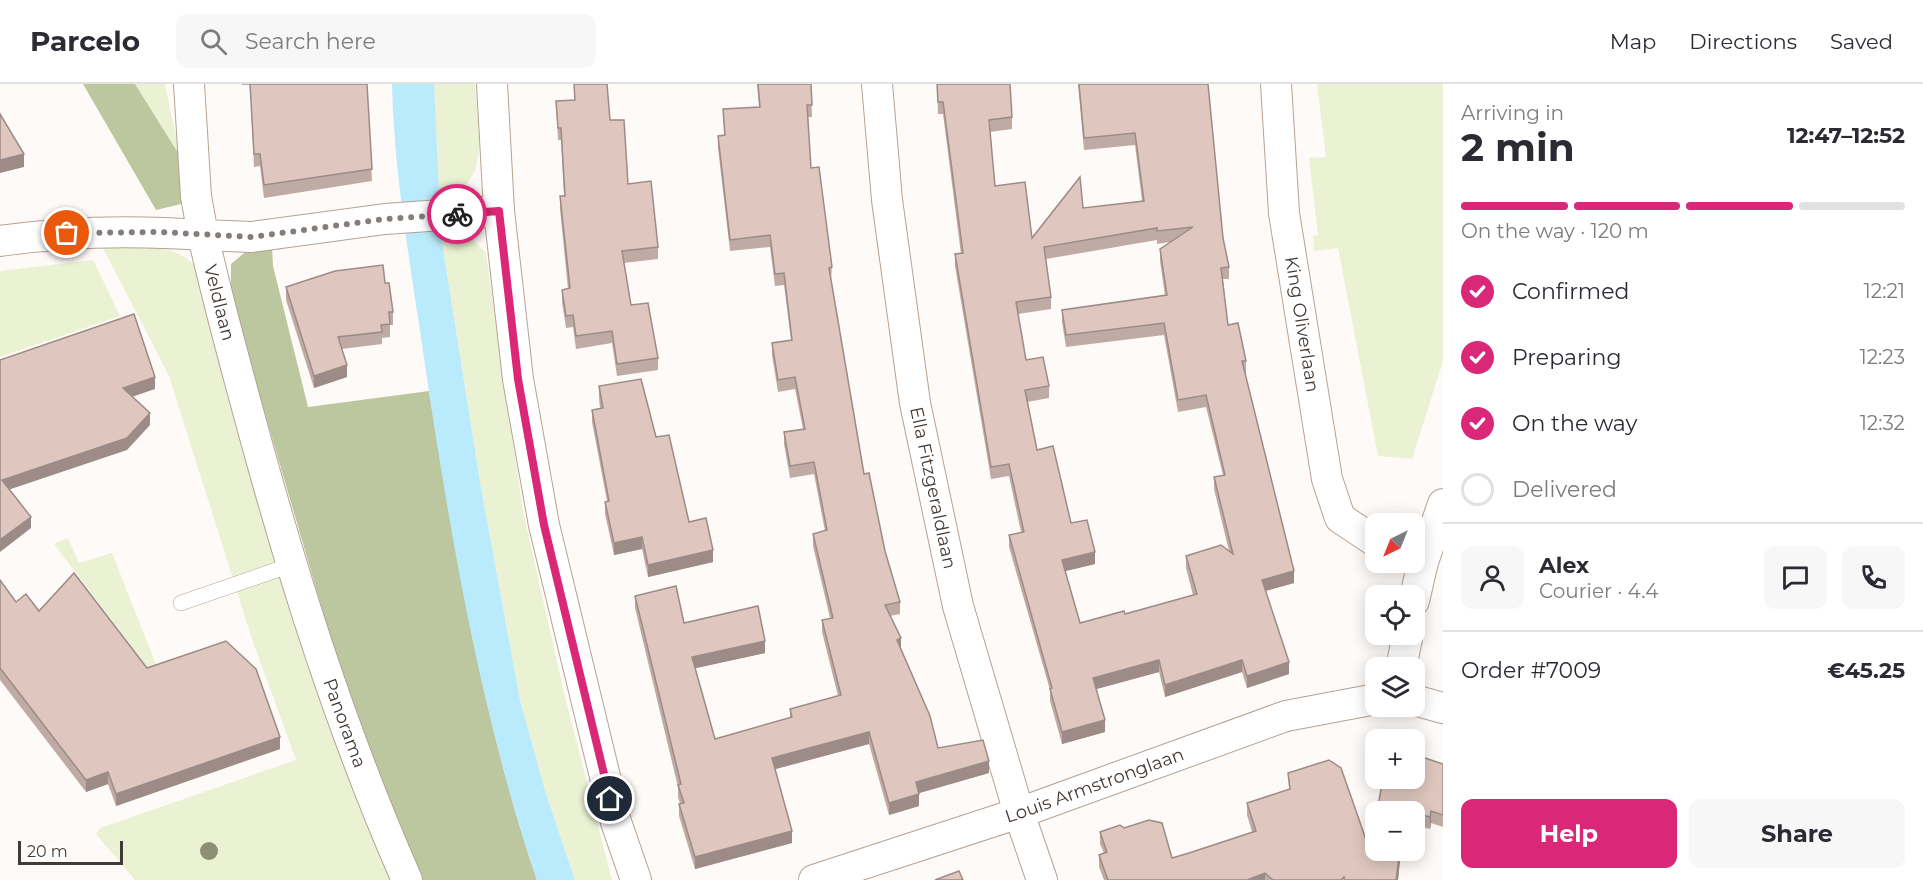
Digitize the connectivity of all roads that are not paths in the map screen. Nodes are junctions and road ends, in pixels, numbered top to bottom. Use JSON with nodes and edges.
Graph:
{"nodes":[{"id":1,"x":189,"y":84,"type":"edge"},
{"id":2,"x":492,"y":84,"type":"edge"},
{"id":3,"x":877,"y":84,"type":"edge"},
{"id":4,"x":1276,"y":84,"type":"edge"},
{"id":5,"x":499,"y":211,"type":"junction"},
{"id":6,"x":202,"y":235,"type":"junction"},
{"id":7,"x":0,"y":241,"type":"edge"},
{"id":8,"x":1443,"y":504,"type":"edge"},
{"id":9,"x":1365,"y":535,"type":"edge"},
{"id":10,"x":1425,"y":546,"type":"edge"},
{"id":11,"x":291,"y":566,"type":"junction"},
{"id":12,"x":181,"y":603,"type":"dead end"},
{"id":13,"x":1365,"y":701,"type":"edge"},
{"id":14,"x":1425,"y":703,"type":"edge"},
{"id":15,"x":1443,"y":708,"type":"edge"},
{"id":16,"x":1019,"y":813,"type":"junction"},
{"id":17,"x":407,"y":880,"type":"edge"},
{"id":18,"x":636,"y":880,"type":"edge"},
{"id":19,"x":814,"y":880,"type":"edge"},
{"id":20,"x":1042,"y":880,"type":"edge"}],
"edges":[{"from":1,"to":6,"type":"street","name":"Veldlaan"},
{"from":2,"to":5,"type":"street"},
{"from":3,"to":16,"type":"street","name":"Ella Fitzgeraldlaan"},
{"from":4,"to":9,"type":"street","name":"King Oliverlaan"},
{"from":5,"to":6,"type":"street"},
{"from":5,"to":18,"type":"street"},
{"from":6,"to":7,"type":"street"},
{"from":6,"to":11,"type":"street","name":"Veldlaan"},
{"from":8,"to":10,"type":"street"},
{"from":11,"to":12,"type":"lane"},
{"from":11,"to":17,"type":"street","name":"Panorama"},
{"from":13,"to":16,"type":"street","name":"Louis Armstronglaan"},
{"from":14,"to":15,"type":"street"},
{"from":16,"to":19,"type":"street","name":"Louis Armstronglaan"},
{"from":16,"to":20,"type":"street","name":"Ella Fitzgeraldlaan"}]}
